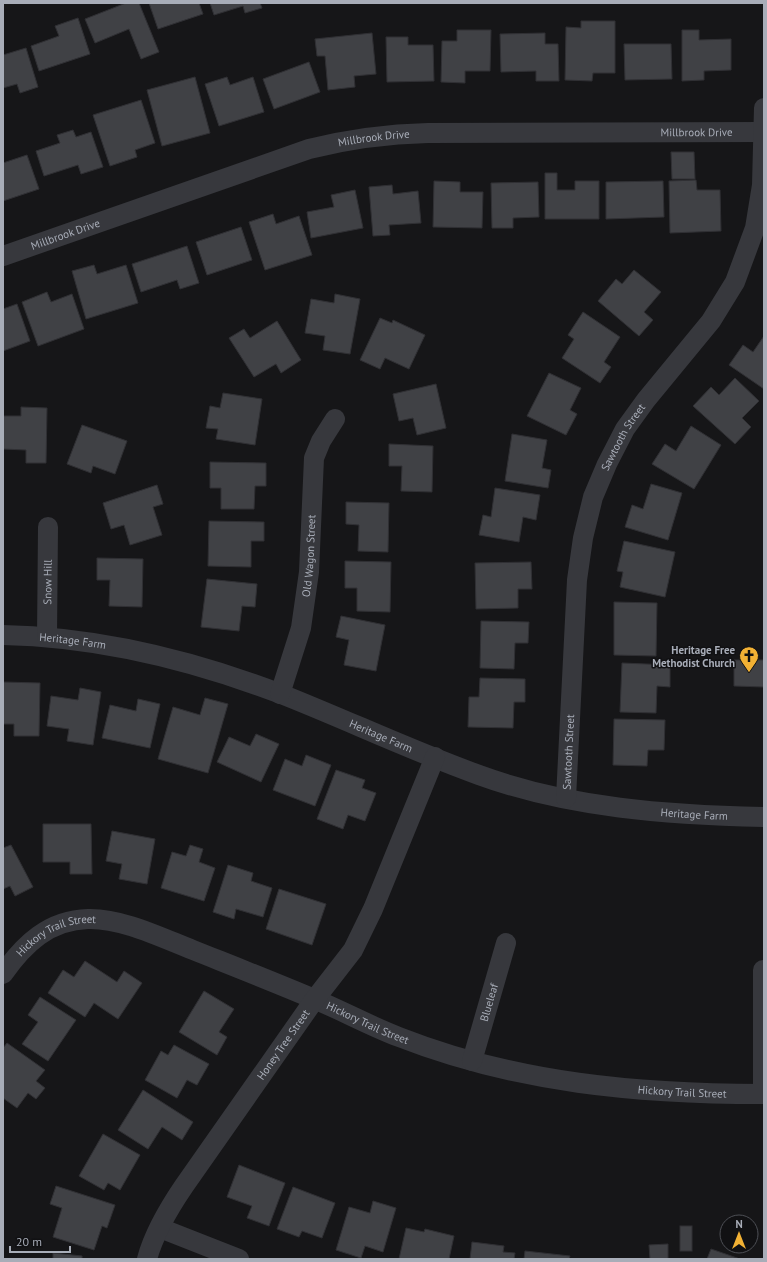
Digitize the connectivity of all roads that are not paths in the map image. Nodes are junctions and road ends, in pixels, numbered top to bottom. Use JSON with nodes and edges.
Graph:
{"nodes":[{"id":1,"x":764,"y":108,"type":"edge"},
{"id":2,"x":763,"y":132,"type":"junction"},
{"id":3,"x":3,"y":256,"type":"edge"},
{"id":4,"x":335,"y":419,"type":"dead end"},
{"id":5,"x":48,"y":527,"type":"dead end"},
{"id":6,"x":3,"y":635,"type":"edge"},
{"id":7,"x":47,"y":638,"type":"junction"},
{"id":8,"x":280,"y":694,"type":"junction"},
{"id":9,"x":435,"y":757,"type":"junction"},
{"id":10,"x":566,"y":798,"type":"junction"},
{"id":11,"x":764,"y":817,"type":"edge"},
{"id":12,"x":506,"y":943,"type":"dead end"},
{"id":13,"x":764,"y":970,"type":"edge"},
{"id":14,"x":3,"y":974,"type":"edge"},
{"id":15,"x":315,"y":999,"type":"junction"},
{"id":16,"x":472,"y":1061,"type":"junction"},
{"id":17,"x":160,"y":1228,"type":"junction"},
{"id":18,"x":147,"y":1259,"type":"edge"},
{"id":19,"x":239,"y":1259,"type":"edge"}],
"edges":[{"from":1,"to":2,"type":"street","name":"Sawtooth Street"},
{"from":2,"to":3,"type":"street","name":"Millbrook Drive"},
{"from":2,"to":10,"type":"street","name":"Sawtooth Street"},
{"from":4,"to":8,"type":"street","name":"Old Wagon Street"},
{"from":5,"to":7,"type":"street","name":"Snow Hill"},
{"from":6,"to":7,"type":"street","name":"Heritage Farm"},
{"from":7,"to":8,"type":"street","name":"Heritage Farm"},
{"from":8,"to":9,"type":"street","name":"Heritage Farm"},
{"from":9,"to":10,"type":"street","name":"Heritage Farm"},
{"from":9,"to":15,"type":"street","name":"Honey Tree Street"},
{"from":10,"to":11,"type":"street","name":"Heritage Farm"},
{"from":12,"to":16,"type":"street","name":"Blueleaf"},
{"from":13,"to":16,"type":"street","name":"Hickory Trail Street"},
{"from":14,"to":15,"type":"street","name":"Hickory Trail Street"},
{"from":15,"to":16,"type":"street","name":"Hickory Trail Street"},
{"from":15,"to":17,"type":"street","name":"Honey Tree Street"},
{"from":17,"to":18,"type":"street","name":"Honey Tree Street"},
{"from":17,"to":19,"type":"street"}]}
